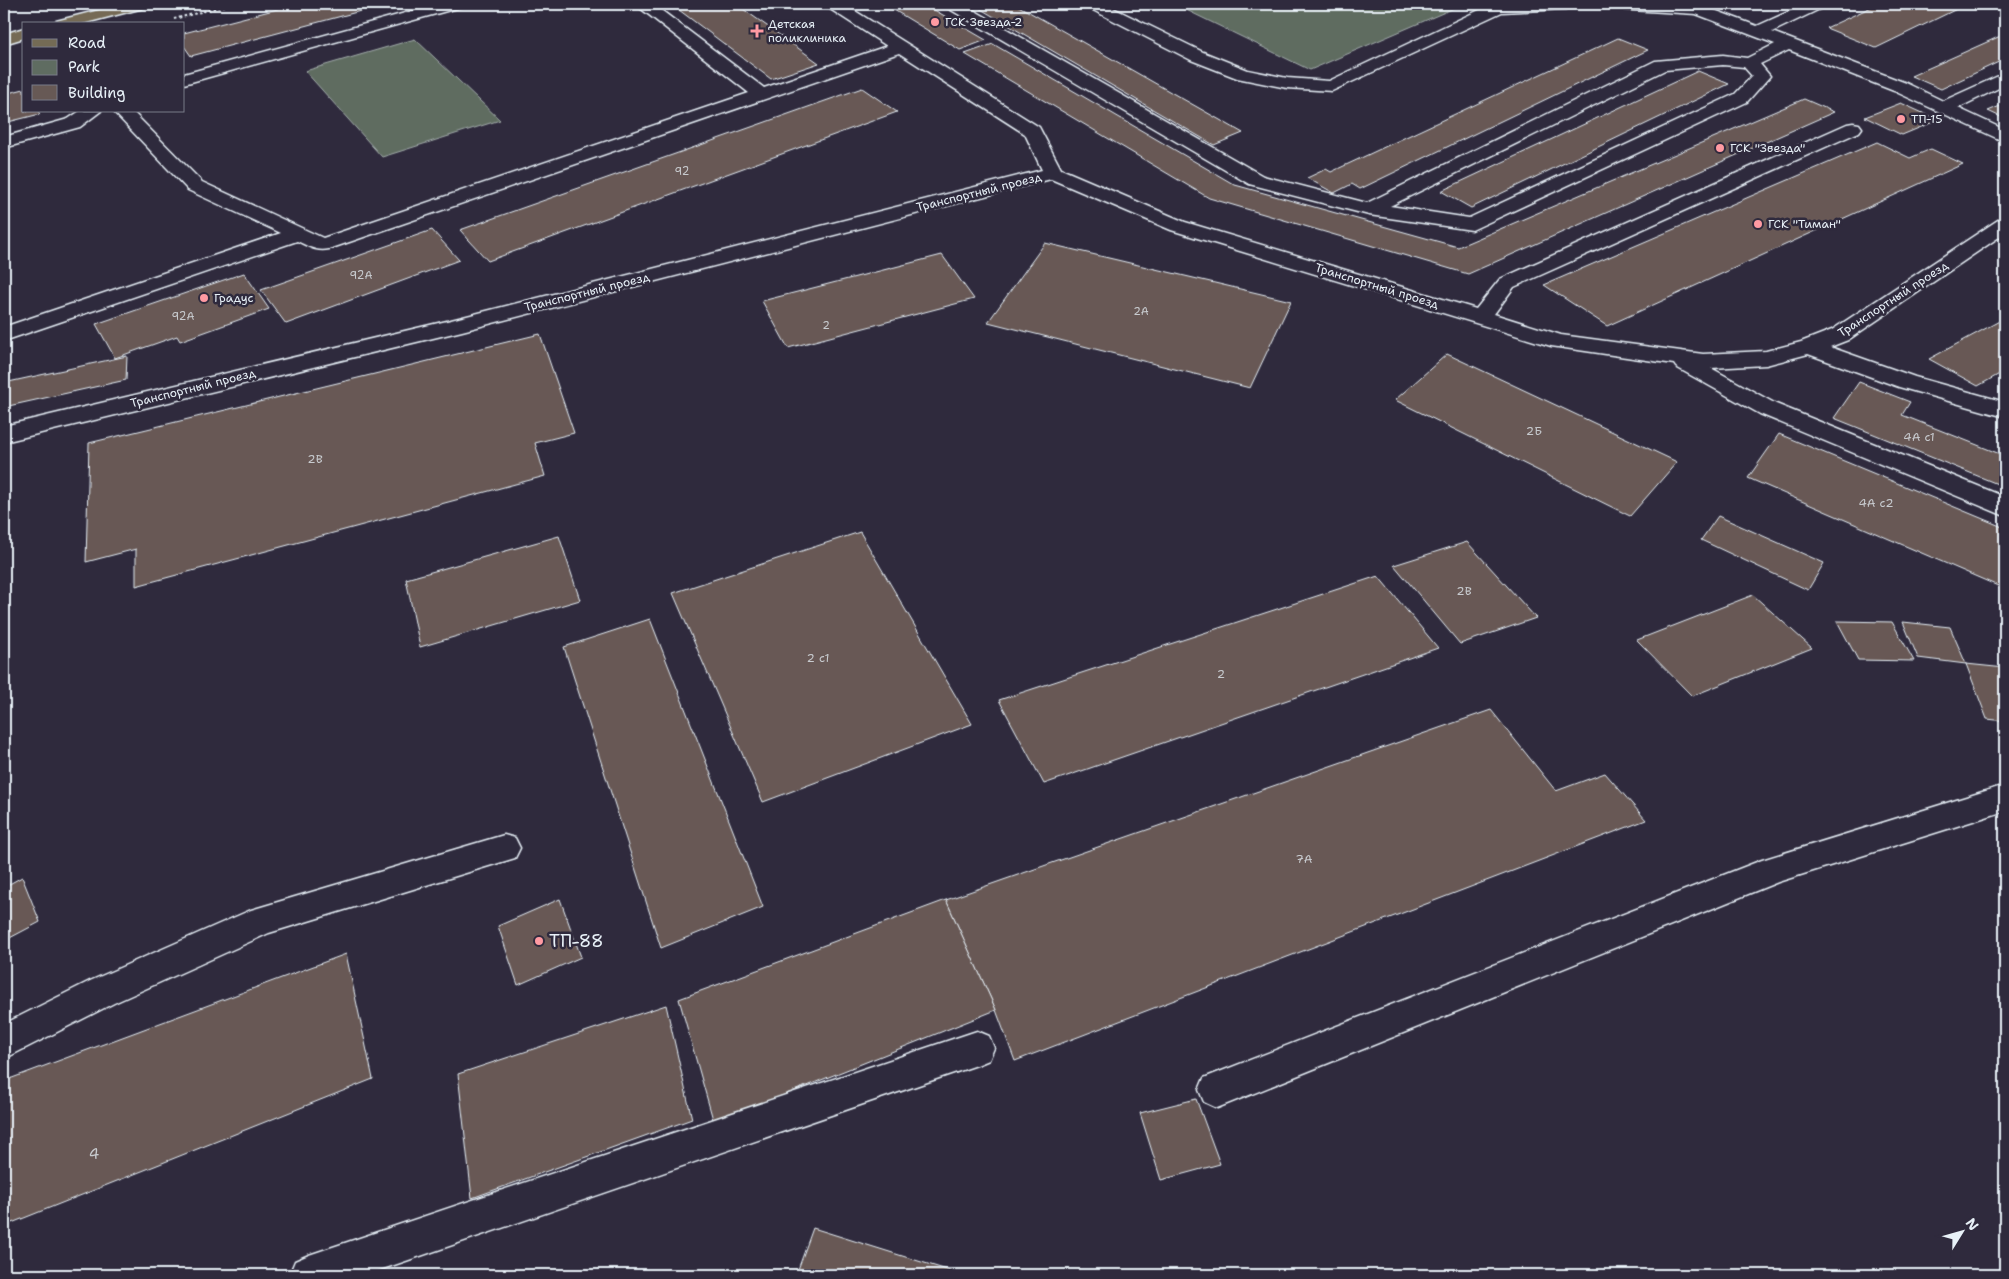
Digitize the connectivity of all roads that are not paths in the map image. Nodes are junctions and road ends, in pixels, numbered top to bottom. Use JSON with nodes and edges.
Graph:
{"nodes":[{"id":1,"x":141,"y":4,"type":"edge"},
{"id":2,"x":456,"y":4,"type":"edge"},
{"id":3,"x":643,"y":4,"type":"edge"},
{"id":4,"x":833,"y":4,"type":"edge"},
{"id":5,"x":952,"y":4,"type":"edge"},
{"id":6,"x":1093,"y":4,"type":"edge"},
{"id":7,"x":1565,"y":4,"type":"edge"},
{"id":8,"x":1615,"y":4,"type":"edge"},
{"id":9,"x":1818,"y":4,"type":"edge"},
{"id":10,"x":1501,"y":6,"type":"edge"},
{"id":11,"x":1693,"y":6,"type":"edge"},
{"id":12,"x":70,"y":22,"type":"edge"},
{"id":13,"x":1758,"y":32,"type":"junction"},
{"id":14,"x":22,"y":34,"type":"edge"},
{"id":15,"x":4,"y":39,"type":"edge"},
{"id":16,"x":1788,"y":44,"type":"junction"},
{"id":17,"x":900,"y":47,"type":"junction"},
{"id":18,"x":1749,"y":63,"type":"junction"},
{"id":19,"x":2005,"y":78,"type":"edge"},
{"id":20,"x":185,"y":79,"type":"edge"},
{"id":21,"x":761,"y":94,"type":"junction"},
{"id":22,"x":1943,"y":108,"type":"junction"},
{"id":23,"x":90,"y":112,"type":"edge"},
{"id":24,"x":123,"y":112,"type":"edge"},
{"id":25,"x":1853,"y":128,"type":"dead end"},
{"id":26,"x":2005,"y":137,"type":"edge"},
{"id":27,"x":4,"y":143,"type":"edge"},
{"id":28,"x":1053,"y":173,"type":"junction"},
{"id":29,"x":1369,"y":208,"type":"junction"},
{"id":30,"x":2005,"y":224,"type":"edge"},
{"id":31,"x":299,"y":234,"type":"junction"},
{"id":32,"x":1481,"y":317,"type":"junction"},
{"id":33,"x":4,"y":334,"type":"edge"},
{"id":34,"x":1809,"y":347,"type":"junction"},
{"id":35,"x":1676,"y":357,"type":"junction"},
{"id":36,"x":2005,"y":410,"type":"edge"},
{"id":37,"x":4,"y":434,"type":"edge"},
{"id":38,"x":2005,"y":507,"type":"edge"},
{"id":39,"x":2005,"y":798,"type":"edge"},
{"id":40,"x":504,"y":848,"type":"dead end"},
{"id":41,"x":4,"y":1042,"type":"edge"},
{"id":42,"x":977,"y":1048,"type":"dead end"},
{"id":43,"x":1217,"y":1090,"type":"dead end"},
{"id":44,"x":309,"y":1275,"type":"edge"}],
"edges":[{"from":1,"to":12,"type":"main road"},
{"from":2,"to":20,"type":"street"},
{"from":3,"to":21,"type":"street"},
{"from":4,"to":17,"type":"street"},
{"from":5,"to":29,"type":"street"},
{"from":6,"to":10,"type":"street"},
{"from":7,"to":10,"type":"street"},
{"from":8,"to":11,"type":"street"},
{"from":9,"to":13,"type":"street"},
{"from":11,"to":13,"type":"street"},
{"from":13,"to":16,"type":"street"},
{"from":14,"to":15,"type":"main road"},
{"from":16,"to":18,"type":"street"},
{"from":16,"to":22,"type":"street"},
{"from":17,"to":21,"type":"street"},
{"from":17,"to":28,"type":"street"},
{"from":18,"to":29,"type":"street"},
{"from":18,"to":29,"type":"street"},
{"from":19,"to":22,"type":"street"},
{"from":21,"to":31,"type":"street"},
{"from":22,"to":26,"type":"street"},
{"from":23,"to":27,"type":"street"},
{"from":24,"to":31,"type":"street"},
{"from":25,"to":32,"type":"street"},
{"from":28,"to":32,"type":"street","name":"Транспортный проезд"},
{"from":28,"to":37,"type":"street","name":"Транспортный проезд"},
{"from":30,"to":34,"type":"street","name":"Транспортный проезд"},
{"from":31,"to":33,"type":"street"},
{"from":32,"to":35,"type":"street","name":"Транспортный проезд"},
{"from":34,"to":35,"type":"street","name":"Транспортный проезд"},
{"from":34,"to":36,"type":"street"},
{"from":35,"to":38,"type":"street"},
{"from":39,"to":43,"type":"street"},
{"from":40,"to":41,"type":"street"},
{"from":42,"to":44,"type":"street"}]}
